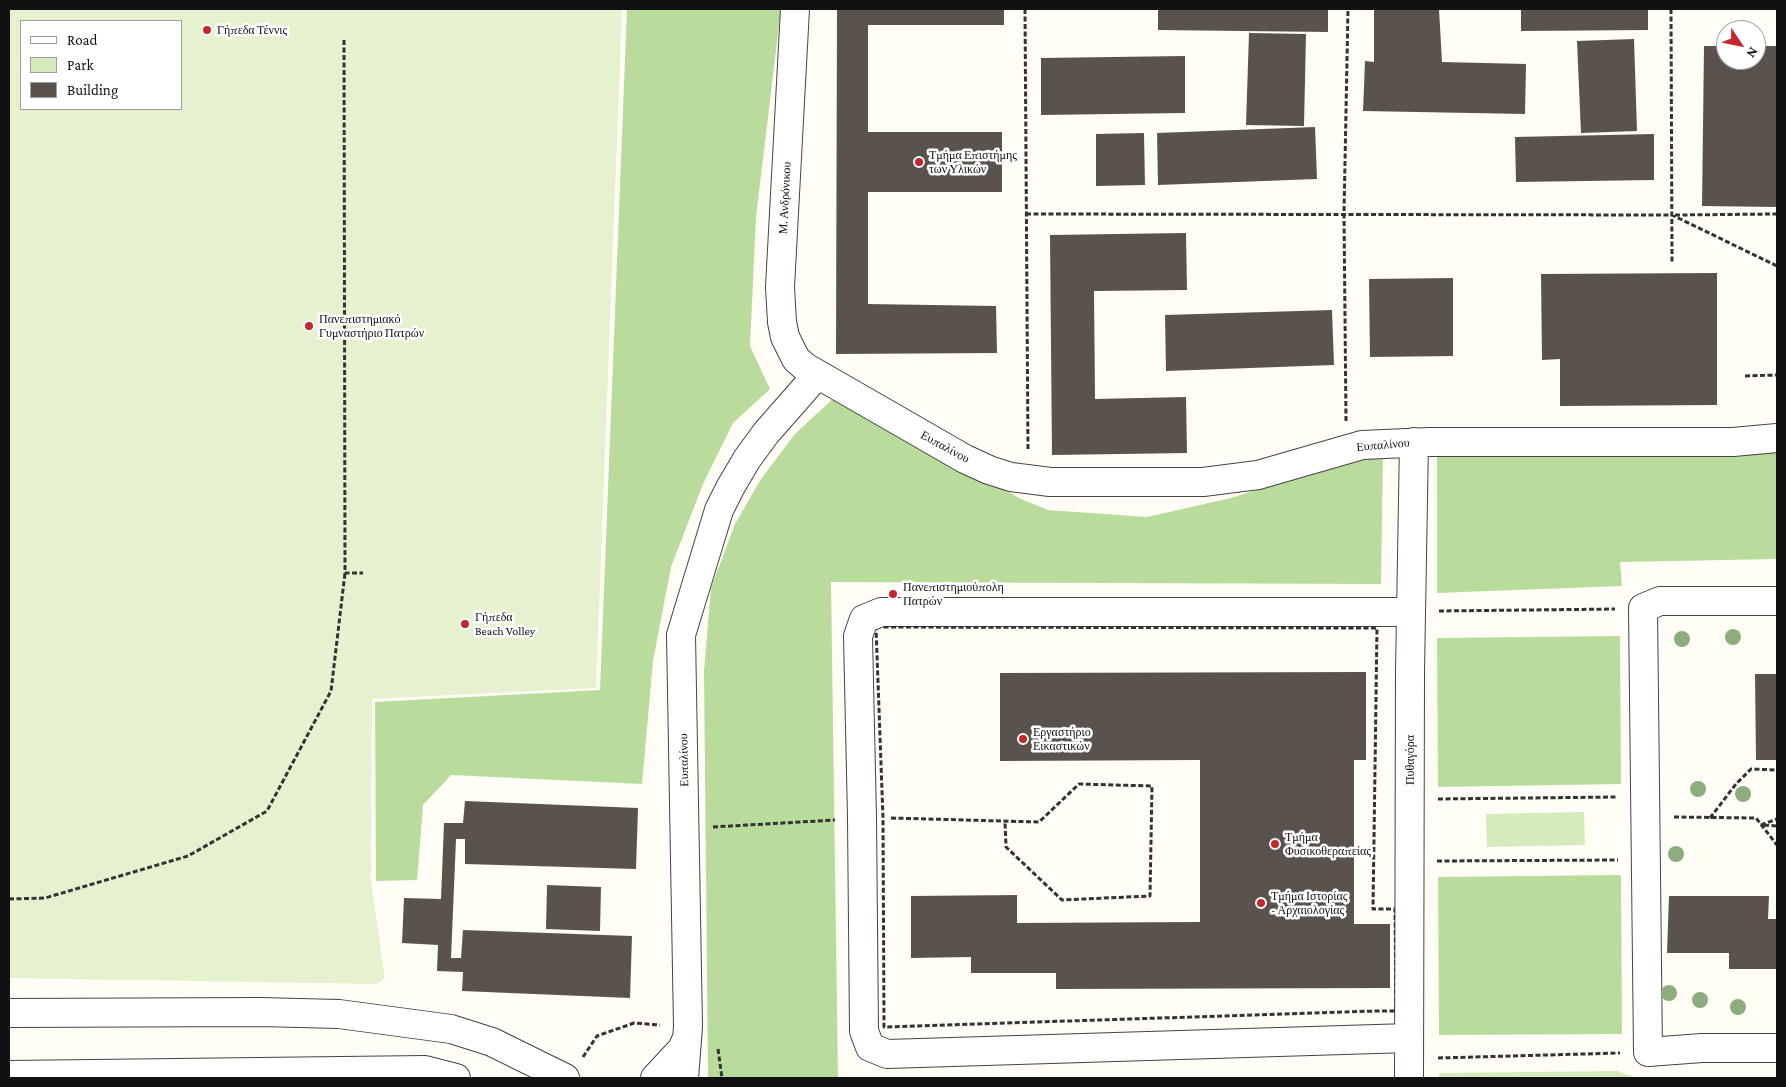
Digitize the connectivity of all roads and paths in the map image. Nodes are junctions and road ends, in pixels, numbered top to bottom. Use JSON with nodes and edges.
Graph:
{"nodes":[{"id":1,"x":795,"y":9,"type":"edge"},
{"id":2,"x":1025,"y":9,"type":"edge"},
{"id":3,"x":1348,"y":9,"type":"edge"},
{"id":4,"x":1671,"y":9,"type":"edge"},
{"id":5,"x":344,"y":40,"type":"dead end"},
{"id":6,"x":1026,"y":214,"type":"junction"},
{"id":7,"x":1344,"y":214,"type":"junction"},
{"id":8,"x":1777,"y":214,"type":"edge"},
{"id":9,"x":1672,"y":215,"type":"junction"},
{"id":10,"x":1672,"y":262,"type":"dead end"},
{"id":11,"x":1777,"y":266,"type":"edge"},
{"id":12,"x":817,"y":375,"type":"junction"},
{"id":13,"x":1745,"y":376,"type":"dead end"},
{"id":14,"x":1777,"y":376,"type":"edge"},
{"id":15,"x":1777,"y":438,"type":"edge"},
{"id":16,"x":1414,"y":442,"type":"junction"},
{"id":17,"x":1346,"y":449,"type":"junction"},
{"id":18,"x":1028,"y":480,"type":"junction"},
{"id":19,"x":345,"y":573,"type":"junction"},
{"id":20,"x":363,"y":573,"type":"dead end"},
{"id":21,"x":1777,"y":601,"type":"edge"},
{"id":22,"x":1643,"y":608,"type":"junction"},
{"id":23,"x":1410,"y":612,"type":"junction"},
{"id":24,"x":1777,"y":770,"type":"edge"},
{"id":25,"x":1410,"y":800,"type":"junction"},
{"id":26,"x":1645,"y":807,"type":"junction"},
{"id":27,"x":873,"y":818,"type":"junction"},
{"id":28,"x":1710,"y":818,"type":"junction"},
{"id":29,"x":1777,"y":819,"type":"edge"},
{"id":30,"x":1005,"y":821,"type":"junction"},
{"id":31,"x":1761,"y":825,"type":"junction"},
{"id":32,"x":1777,"y":826,"type":"edge"},
{"id":33,"x":685,"y":829,"type":"junction"},
{"id":34,"x":1777,"y":845,"type":"edge"},
{"id":35,"x":1646,"y":860,"type":"junction"},
{"id":36,"x":1409,"y":861,"type":"junction"},
{"id":37,"x":9,"y":899,"type":"edge"},
{"id":38,"x":9,"y":1013,"type":"edge"},
{"id":39,"x":677,"y":1030,"type":"junction"},
{"id":40,"x":718,"y":1046,"type":"dead end"},
{"id":41,"x":1777,"y":1048,"type":"edge"},
{"id":42,"x":1648,"y":1052,"type":"junction"},
{"id":43,"x":1409,"y":1058,"type":"edge"},
{"id":44,"x":572,"y":1071,"type":"edge"},
{"id":45,"x":9,"y":1075,"type":"edge"},
{"id":46,"x":456,"y":1078,"type":"edge"},
{"id":47,"x":655,"y":1078,"type":"edge"},
{"id":48,"x":684,"y":1078,"type":"edge"},
{"id":49,"x":722,"y":1078,"type":"edge"}],
"edges":[{"from":1,"to":12,"type":"street","name":"Μ. Ανδρόνικου"},
{"from":2,"to":6,"type":"path"},
{"from":3,"to":7,"type":"path"},
{"from":4,"to":9,"type":"path"},
{"from":5,"to":19,"type":"path"},
{"from":6,"to":7,"type":"path"},
{"from":6,"to":18,"type":"path"},
{"from":7,"to":9,"type":"path"},
{"from":7,"to":17,"type":"path"},
{"from":8,"to":9,"type":"path"},
{"from":9,"to":10,"type":"path"},
{"from":9,"to":11,"type":"path"},
{"from":12,"to":18,"type":"street","name":"Ευπαλίνου"},
{"from":12,"to":33,"type":"street","name":"Ευπαλίνου"},
{"from":13,"to":14,"type":"path"},
{"from":15,"to":16,"type":"street","name":"Ευπαλίνου"},
{"from":16,"to":17,"type":"street","name":"Ευπαλίνου"},
{"from":16,"to":23,"type":"street","name":"Πυθαγόρα"},
{"from":17,"to":18,"type":"street","name":"Ευπαλίνου"},
{"from":19,"to":20,"type":"path"},
{"from":19,"to":37,"type":"path"},
{"from":21,"to":22,"type":"street"},
{"from":22,"to":23,"type":"path"},
{"from":22,"to":26,"type":"street"},
{"from":23,"to":25,"type":"street","name":"Πυθαγόρα"},
{"from":23,"to":27,"type":"street"},
{"from":24,"to":28,"type":"path"},
{"from":25,"to":26,"type":"path"},
{"from":25,"to":36,"type":"street","name":"Πυθαγόρα"},
{"from":26,"to":28,"type":"path"},
{"from":26,"to":35,"type":"street"},
{"from":27,"to":27,"type":"path"},
{"from":27,"to":30,"type":"path"},
{"from":27,"to":33,"type":"path"},
{"from":27,"to":43,"type":"street"},
{"from":28,"to":31,"type":"path"},
{"from":29,"to":31,"type":"path"},
{"from":30,"to":30,"type":"path"},
{"from":31,"to":32,"type":"path"},
{"from":31,"to":34,"type":"path"},
{"from":33,"to":39,"type":"street","name":"Ευπαλίνου"},
{"from":35,"to":36,"type":"path"},
{"from":35,"to":42,"type":"street"},
{"from":36,"to":43,"type":"street","name":"Πυθαγόρα"},
{"from":38,"to":44,"type":"street"},
{"from":39,"to":44,"type":"path"},
{"from":39,"to":47,"type":"street"},
{"from":39,"to":48,"type":"street","name":"Ευπαλίνου"},
{"from":40,"to":49,"type":"path"},
{"from":41,"to":42,"type":"street"},
{"from":42,"to":43,"type":"path"},
{"from":45,"to":46,"type":"street"}]}
